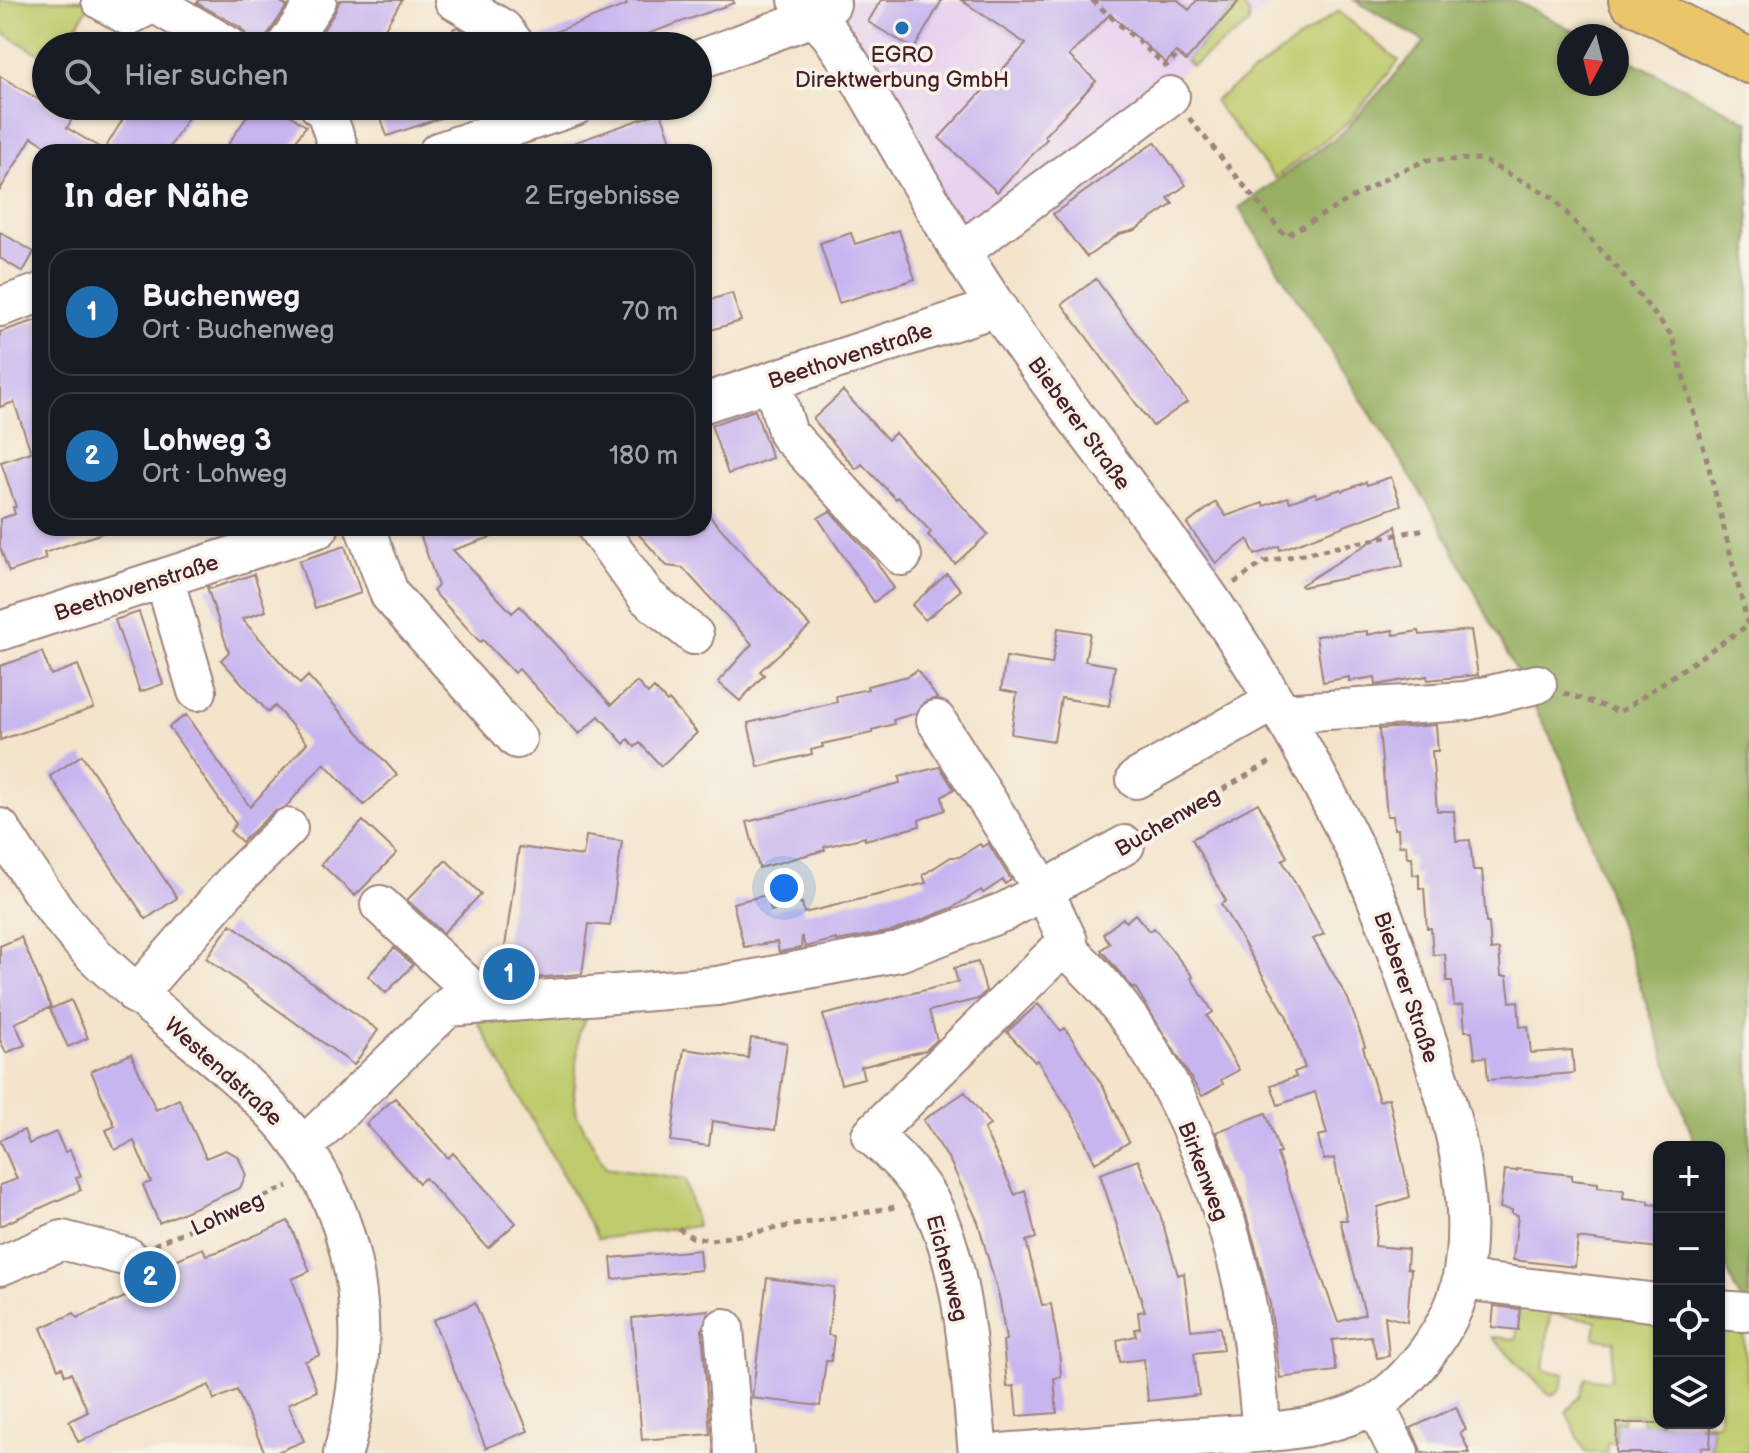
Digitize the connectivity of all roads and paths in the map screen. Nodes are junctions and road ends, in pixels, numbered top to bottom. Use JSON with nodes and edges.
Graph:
{"nodes":[{"id":1,"x":101,"y":0,"type":"edge"},
{"id":2,"x":317,"y":0,"type":"edge"},
{"id":3,"x":454,"y":0,"type":"edge"},
{"id":4,"x":1092,"y":0,"type":"edge"},
{"id":5,"x":1631,"y":0,"type":"edge"},
{"id":6,"x":815,"y":5,"type":"edge"},
{"id":7,"x":204,"y":32,"type":"edge"},
{"id":8,"x":295,"y":32,"type":"edge"},
{"id":9,"x":505,"y":32,"type":"edge"},
{"id":10,"x":712,"y":53,"type":"edge"},
{"id":11,"x":1749,"y":61,"type":"edge"},
{"id":12,"x":1176,"y":79,"type":"junction"},
{"id":13,"x":329,"y":120,"type":"edge"},
{"id":14,"x":525,"y":120,"type":"edge"},
{"id":15,"x":337,"y":144,"type":"edge"},
{"id":16,"x":460,"y":144,"type":"edge"},
{"id":17,"x":962,"y":251,"type":"junction"},
{"id":18,"x":32,"y":296,"type":"edge"},
{"id":19,"x":0,"y":307,"type":"edge"},
{"id":20,"x":997,"y":307,"type":"junction"},
{"id":21,"x":772,"y":381,"type":"junction"},
{"id":22,"x":712,"y":400,"type":"edge"},
{"id":23,"x":1425,"y":529,"type":"dead end"},
{"id":24,"x":294,"y":536,"type":"edge"},
{"id":25,"x":368,"y":536,"type":"edge"},
{"id":26,"x":603,"y":536,"type":"edge"},
{"id":27,"x":902,"y":556,"type":"dead end"},
{"id":28,"x":164,"y":578,"type":"junction"},
{"id":29,"x":1210,"y":599,"type":"junction"},
{"id":30,"x":1748,"y":627,"type":"edge"},
{"id":31,"x":0,"y":631,"type":"edge"},
{"id":32,"x":694,"y":635,"type":"dead end"},
{"id":33,"x":1537,"y":684,"type":"joint"},
{"id":34,"x":197,"y":691,"type":"dead end"},
{"id":35,"x":1278,"y":707,"type":"junction"},
{"id":36,"x":936,"y":720,"type":"dead end"},
{"id":37,"x":517,"y":739,"type":"dead end"},
{"id":38,"x":1276,"y":759,"type":"dead end"},
{"id":39,"x":1136,"y":779,"type":"dead end"},
{"id":40,"x":0,"y":828,"type":"edge"},
{"id":41,"x":288,"y":828,"type":"dead end"},
{"id":42,"x":1125,"y":845,"type":"joint"},
{"id":43,"x":1043,"y":889,"type":"junction"},
{"id":44,"x":380,"y":905,"type":"dead end"},
{"id":45,"x":1063,"y":946,"type":"junction"},
{"id":46,"x":136,"y":995,"type":"junction"},
{"id":47,"x":473,"y":1004,"type":"junction"},
{"id":48,"x":310,"y":1160,"type":"junction"},
{"id":49,"x":929,"y":1201,"type":"junction"},
{"id":50,"x":678,"y":1228,"type":"dead end"},
{"id":51,"x":128,"y":1257,"type":"joint"},
{"id":52,"x":0,"y":1266,"type":"edge"},
{"id":53,"x":1462,"y":1280,"type":"junction"},
{"id":54,"x":1653,"y":1302,"type":"edge"},
{"id":55,"x":724,"y":1328,"type":"dead end"},
{"id":56,"x":1374,"y":1404,"type":"junction"},
{"id":57,"x":1262,"y":1432,"type":"junction"},
{"id":58,"x":1168,"y":1446,"type":"edge"},
{"id":59,"x":343,"y":1453,"type":"edge"},
{"id":60,"x":734,"y":1453,"type":"edge"},
{"id":61,"x":978,"y":1453,"type":"edge"},
{"id":62,"x":1001,"y":1453,"type":"edge"},
{"id":63,"x":1399,"y":1453,"type":"edge"}],
"edges":[{"from":1,"to":7,"type":"street"},
{"from":2,"to":8,"type":"street"},
{"from":3,"to":9,"type":"street"},
{"from":4,"to":12,"type":"path"},
{"from":5,"to":11,"type":"highway"},
{"from":6,"to":10,"type":"street"},
{"from":6,"to":17,"type":"street","name":"Bieberer Straße"},
{"from":12,"to":17,"type":"street"},
{"from":12,"to":30,"type":"path"},
{"from":13,"to":15,"type":"street"},
{"from":14,"to":16,"type":"street"},
{"from":17,"to":20,"type":"street","name":"Bieberer Straße"},
{"from":18,"to":19,"type":"street"},
{"from":20,"to":21,"type":"street","name":"Beethovenstraße"},
{"from":20,"to":29,"type":"street","name":"Bieberer Straße"},
{"from":21,"to":22,"type":"street","name":"Beethovenstraße"},
{"from":21,"to":27,"type":"street"},
{"from":23,"to":29,"type":"path"},
{"from":24,"to":28,"type":"street","name":"Beethovenstraße"},
{"from":25,"to":37,"type":"street"},
{"from":26,"to":32,"type":"street"},
{"from":28,"to":31,"type":"street","name":"Beethovenstraße"},
{"from":28,"to":34,"type":"street"},
{"from":29,"to":35,"type":"street","name":"Bieberer Straße"},
{"from":30,"to":33,"type":"path"},
{"from":33,"to":35,"type":"street"},
{"from":35,"to":39,"type":"street"},
{"from":35,"to":53,"type":"street","name":"Bieberer Straße"},
{"from":36,"to":43,"type":"street"},
{"from":38,"to":42,"type":"path","name":"Buchenweg"},
{"from":40,"to":46,"type":"street","name":"Westendstraße"},
{"from":41,"to":46,"type":"street"},
{"from":42,"to":43,"type":"street","name":"Buchenweg"},
{"from":43,"to":45,"type":"street"},
{"from":43,"to":47,"type":"street","name":"Buchenweg"},
{"from":44,"to":47,"type":"street"},
{"from":45,"to":49,"type":"street","name":"Eichenweg"},
{"from":45,"to":57,"type":"street","name":"Birkenweg"},
{"from":46,"to":48,"type":"street","name":"Westendstraße"},
{"from":47,"to":48,"type":"street","name":"Buchenweg"},
{"from":48,"to":51,"type":"path","name":"Lohweg"},
{"from":48,"to":59,"type":"street","name":"Westendstraße"},
{"from":49,"to":50,"type":"path"},
{"from":49,"to":61,"type":"street","name":"Eichenweg"},
{"from":51,"to":52,"type":"street"},
{"from":53,"to":54,"type":"street"},
{"from":53,"to":56,"type":"street","name":"Bieberer Straße"},
{"from":55,"to":60,"type":"street"},
{"from":56,"to":57,"type":"street","name":"Bieberer Straße"},
{"from":56,"to":63,"type":"street"},
{"from":57,"to":58,"type":"street","name":"Bieberer Straße"},
{"from":58,"to":62,"type":"street","name":"Bieberer Straße"}]}
